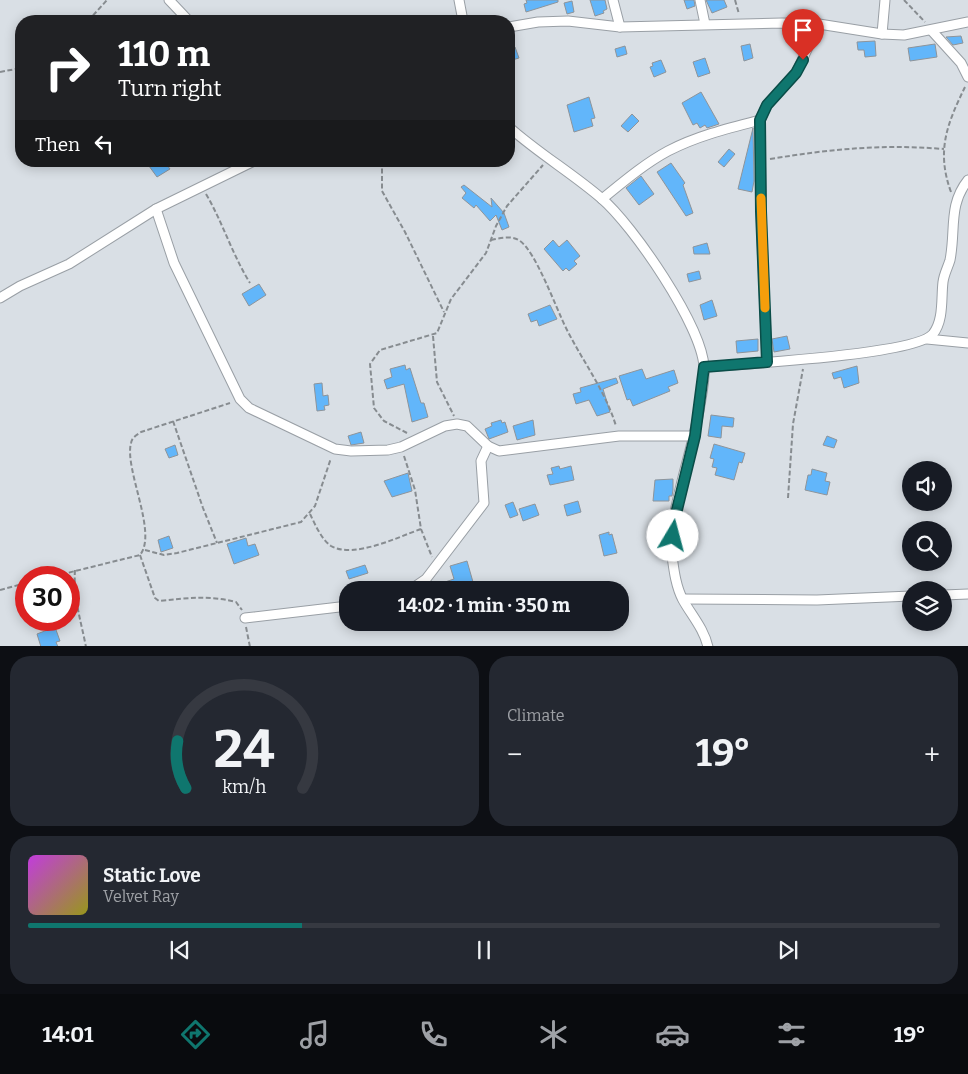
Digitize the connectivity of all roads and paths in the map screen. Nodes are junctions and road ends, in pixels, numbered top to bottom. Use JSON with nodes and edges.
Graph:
{"nodes":[{"id":1,"x":107,"y":0,"type":"edge"},
{"id":2,"x":169,"y":0,"type":"edge"},
{"id":3,"x":459,"y":0,"type":"edge"},
{"id":4,"x":613,"y":0,"type":"edge"},
{"id":5,"x":700,"y":0,"type":"edge"},
{"id":6,"x":735,"y":0,"type":"edge"},
{"id":7,"x":885,"y":0,"type":"edge"},
{"id":8,"x":904,"y":0,"type":"edge"},
{"id":9,"x":93,"y":15,"type":"edge"},
{"id":10,"x":183,"y":15,"type":"edge"},
{"id":11,"x":462,"y":15,"type":"edge"},
{"id":12,"x":968,"y":22,"type":"edge"},
{"id":13,"x":706,"y":24,"type":"junction"},
{"id":14,"x":742,"y":24,"type":"junction"},
{"id":15,"x":819,"y":24,"type":"junction"},
{"id":16,"x":515,"y":26,"type":"edge"},
{"id":17,"x":620,"y":26,"type":"junction"},
{"id":18,"x":932,"y":30,"type":"junction"},
{"id":19,"x":882,"y":34,"type":"junction"},
{"id":20,"x":15,"y":69,"type":"edge"},
{"id":21,"x":0,"y":72,"type":"edge"},
{"id":22,"x":968,"y":78,"type":"edge"},
{"id":23,"x":760,"y":120,"type":"junction"},
{"id":24,"x":515,"y":132,"type":"edge"},
{"id":25,"x":944,"y":149,"type":"junction"},
{"id":26,"x":548,"y":159,"type":"junction"},
{"id":27,"x":760,"y":160,"type":"junction"},
{"id":28,"x":240,"y":167,"type":"edge"},
{"id":29,"x":382,"y":167,"type":"edge"},
{"id":30,"x":968,"y":180,"type":"edge"},
{"id":31,"x":202,"y":188,"type":"junction"},
{"id":32,"x":602,"y":199,"type":"junction"},
{"id":33,"x":955,"y":202,"type":"junction"},
{"id":34,"x":156,"y":209,"type":"junction"},
{"id":35,"x":491,"y":240,"type":"junction"},
{"id":36,"x":250,"y":283,"type":"dead end"},
{"id":37,"x":0,"y":298,"type":"edge"},
{"id":38,"x":444,"y":312,"type":"junction"},
{"id":39,"x":433,"y":336,"type":"junction"},
{"id":40,"x":927,"y":339,"type":"junction"},
{"id":41,"x":968,"y":343,"type":"edge"},
{"id":42,"x":806,"y":359,"type":"junction"},
{"id":43,"x":767,"y":362,"type":"junction"},
{"id":44,"x":704,"y":367,"type":"junction"},
{"id":45,"x":240,"y":400,"type":"junction"},
{"id":46,"x":173,"y":421,"type":"junction"},
{"id":47,"x":457,"y":424,"type":"junction"},
{"id":48,"x":619,"y":436,"type":"junction"},
{"id":49,"x":695,"y":436,"type":"junction"},
{"id":50,"x":418,"y":438,"type":"junction"},
{"id":51,"x":488,"y":446,"type":"junction"},
{"id":52,"x":401,"y":447,"type":"junction"},
{"id":53,"x":335,"y":449,"type":"junction"},
{"id":54,"x":788,"y":498,"type":"dead end"},
{"id":55,"x":310,"y":514,"type":"junction"},
{"id":56,"x":421,"y":529,"type":"junction"},
{"id":57,"x":218,"y":542,"type":"junction"},
{"id":58,"x":144,"y":550,"type":"junction"},
{"id":59,"x":140,"y":555,"type":"junction"},
{"id":60,"x":436,"y":567,"type":"junction"},
{"id":61,"x":80,"y":569,"type":"edge"},
{"id":62,"x":422,"y":581,"type":"edge"},
{"id":63,"x":15,"y":586,"type":"edge"},
{"id":64,"x":0,"y":590,"type":"edge"},
{"id":65,"x":968,"y":594,"type":"edge"},
{"id":66,"x":952,"y":595,"type":"edge"},
{"id":67,"x":902,"y":596,"type":"edge"},
{"id":68,"x":683,"y":600,"type":"junction"},
{"id":69,"x":339,"y":607,"type":"edge"},
{"id":70,"x":80,"y":618,"type":"edge"},
{"id":71,"x":245,"y":618,"type":"junction"},
{"id":72,"x":86,"y":646,"type":"edge"},
{"id":73,"x":250,"y":646,"type":"edge"},
{"id":74,"x":708,"y":646,"type":"edge"}],
"edges":[{"from":1,"to":9,"type":"path"},
{"from":2,"to":10,"type":"street"},
{"from":3,"to":11,"type":"street"},
{"from":4,"to":17,"type":"street"},
{"from":5,"to":13,"type":"street"},
{"from":6,"to":14,"type":"path"},
{"from":7,"to":19,"type":"street"},
{"from":8,"to":18,"type":"path"},
{"from":12,"to":18,"type":"street"},
{"from":13,"to":14,"type":"street"},
{"from":13,"to":17,"type":"street"},
{"from":14,"to":15,"type":"street"},
{"from":15,"to":19,"type":"street"},
{"from":15,"to":23,"type":"street"},
{"from":16,"to":17,"type":"street"},
{"from":18,"to":19,"type":"street"},
{"from":18,"to":22,"type":"street"},
{"from":20,"to":21,"type":"path"},
{"from":22,"to":25,"type":"path"},
{"from":23,"to":27,"type":"street"},
{"from":23,"to":32,"type":"street"},
{"from":24,"to":26,"type":"street"},
{"from":25,"to":27,"type":"path"},
{"from":25,"to":33,"type":"path"},
{"from":26,"to":32,"type":"street"},
{"from":26,"to":35,"type":"path"},
{"from":27,"to":43,"type":"street"},
{"from":28,"to":31,"type":"street"},
{"from":29,"to":38,"type":"path"},
{"from":30,"to":33,"type":"street"},
{"from":31,"to":34,"type":"street"},
{"from":31,"to":36,"type":"path"},
{"from":32,"to":44,"type":"street"},
{"from":33,"to":40,"type":"street"},
{"from":34,"to":37,"type":"street"},
{"from":34,"to":45,"type":"street"},
{"from":35,"to":38,"type":"path"},
{"from":35,"to":48,"type":"path"},
{"from":38,"to":39,"type":"path"},
{"from":39,"to":47,"type":"path"},
{"from":39,"to":50,"type":"path"},
{"from":40,"to":41,"type":"street"},
{"from":40,"to":42,"type":"street"},
{"from":42,"to":43,"type":"street"},
{"from":42,"to":54,"type":"path"},
{"from":43,"to":44,"type":"street"},
{"from":44,"to":49,"type":"street"},
{"from":45,"to":46,"type":"path"},
{"from":45,"to":53,"type":"street"},
{"from":46,"to":57,"type":"path"},
{"from":46,"to":58,"type":"path"},
{"from":47,"to":50,"type":"street"},
{"from":47,"to":51,"type":"street"},
{"from":48,"to":49,"type":"street"},
{"from":48,"to":51,"type":"street"},
{"from":49,"to":68,"type":"street"},
{"from":50,"to":52,"type":"street"},
{"from":51,"to":60,"type":"street"},
{"from":52,"to":53,"type":"street"},
{"from":52,"to":56,"type":"path"},
{"from":53,"to":55,"type":"path"},
{"from":55,"to":56,"type":"path"},
{"from":55,"to":57,"type":"path"},
{"from":56,"to":60,"type":"path"},
{"from":57,"to":58,"type":"path"},
{"from":58,"to":59,"type":"path"},
{"from":59,"to":61,"type":"path"},
{"from":59,"to":71,"type":"path"},
{"from":60,"to":62,"type":"street"},
{"from":63,"to":64,"type":"path"},
{"from":65,"to":66,"type":"street"},
{"from":67,"to":68,"type":"street"},
{"from":68,"to":74,"type":"street"},
{"from":69,"to":71,"type":"street"},
{"from":70,"to":72,"type":"path"},
{"from":71,"to":73,"type":"path"}]}
